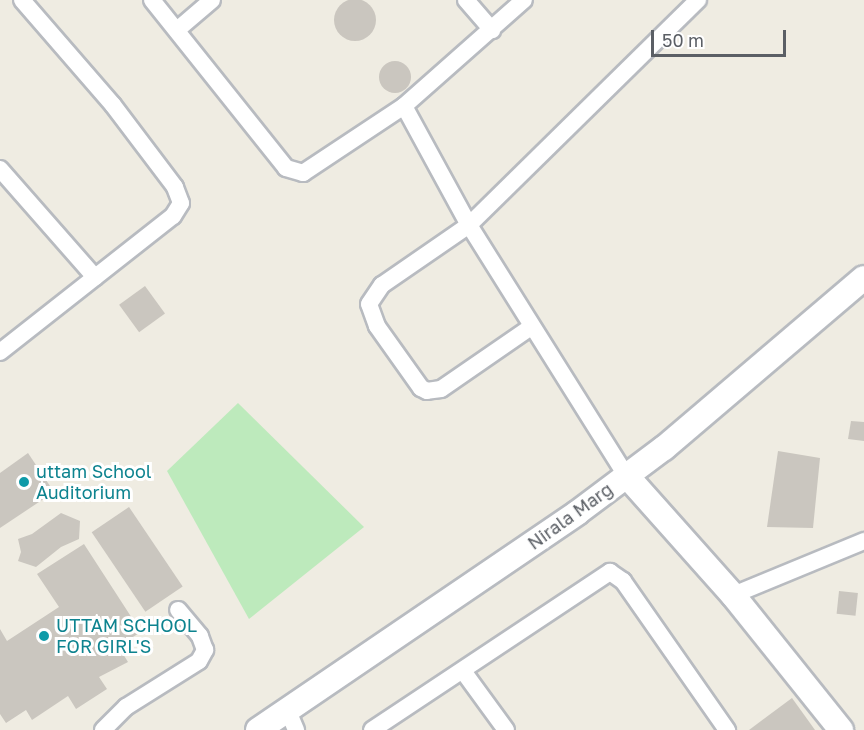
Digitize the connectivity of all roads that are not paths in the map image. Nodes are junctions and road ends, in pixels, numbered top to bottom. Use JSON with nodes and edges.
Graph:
{"nodes":[{"id":1,"x":22,"y":0,"type":"edge"},
{"id":2,"x":152,"y":0,"type":"edge"},
{"id":3,"x":212,"y":0,"type":"edge"},
{"id":4,"x":466,"y":0,"type":"edge"},
{"id":5,"x":524,"y":0,"type":"edge"},
{"id":6,"x":698,"y":0,"type":"edge"},
{"id":7,"x":177,"y":30,"type":"junction"},
{"id":8,"x":492,"y":30,"type":"junction"},
{"id":9,"x":404,"y":106,"type":"junction"},
{"id":10,"x":0,"y":169,"type":"edge"},
{"id":11,"x":6,"y":189,"type":"edge"},
{"id":12,"x":469,"y":225,"type":"junction"},
{"id":13,"x":95,"y":277,"type":"junction"},
{"id":14,"x":864,"y":278,"type":"edge"},
{"id":15,"x":531,"y":327,"type":"junction"},
{"id":16,"x":0,"y":352,"type":"edge"},
{"id":17,"x":626,"y":475,"type":"junction"},
{"id":18,"x":864,"y":542,"type":"edge"},
{"id":19,"x":733,"y":595,"type":"junction"},
{"id":20,"x":178,"y":610,"type":"dead end"},
{"id":21,"x":463,"y":671,"type":"junction"},
{"id":22,"x":292,"y":720,"type":"edge"},
{"id":23,"x":104,"y":730,"type":"edge"},
{"id":24,"x":258,"y":730,"type":"edge"},
{"id":25,"x":372,"y":730,"type":"edge"},
{"id":26,"x":506,"y":730,"type":"edge"},
{"id":27,"x":727,"y":730,"type":"edge"},
{"id":28,"x":841,"y":730,"type":"edge"}],
"edges":[{"from":1,"to":13,"type":"street"},
{"from":2,"to":7,"type":"street"},
{"from":3,"to":7,"type":"street"},
{"from":4,"to":8,"type":"street"},
{"from":5,"to":8,"type":"street"},
{"from":6,"to":12,"type":"street"},
{"from":7,"to":9,"type":"street"},
{"from":8,"to":9,"type":"street"},
{"from":9,"to":12,"type":"street"},
{"from":10,"to":11,"type":"street"},
{"from":11,"to":13,"type":"street"},
{"from":12,"to":15,"type":"street"},
{"from":12,"to":15,"type":"street"},
{"from":13,"to":16,"type":"street"},
{"from":14,"to":17,"type":"street","name":"Nirala Marg"},
{"from":15,"to":17,"type":"street"},
{"from":17,"to":19,"type":"street"},
{"from":17,"to":22,"type":"street","name":"Nirala Marg"},
{"from":18,"to":19,"type":"street"},
{"from":19,"to":28,"type":"street"},
{"from":20,"to":23,"type":"street"},
{"from":21,"to":25,"type":"street"},
{"from":21,"to":26,"type":"street"},
{"from":21,"to":27,"type":"street"},
{"from":22,"to":24,"type":"street","name":"Nirala Marg"}]}
